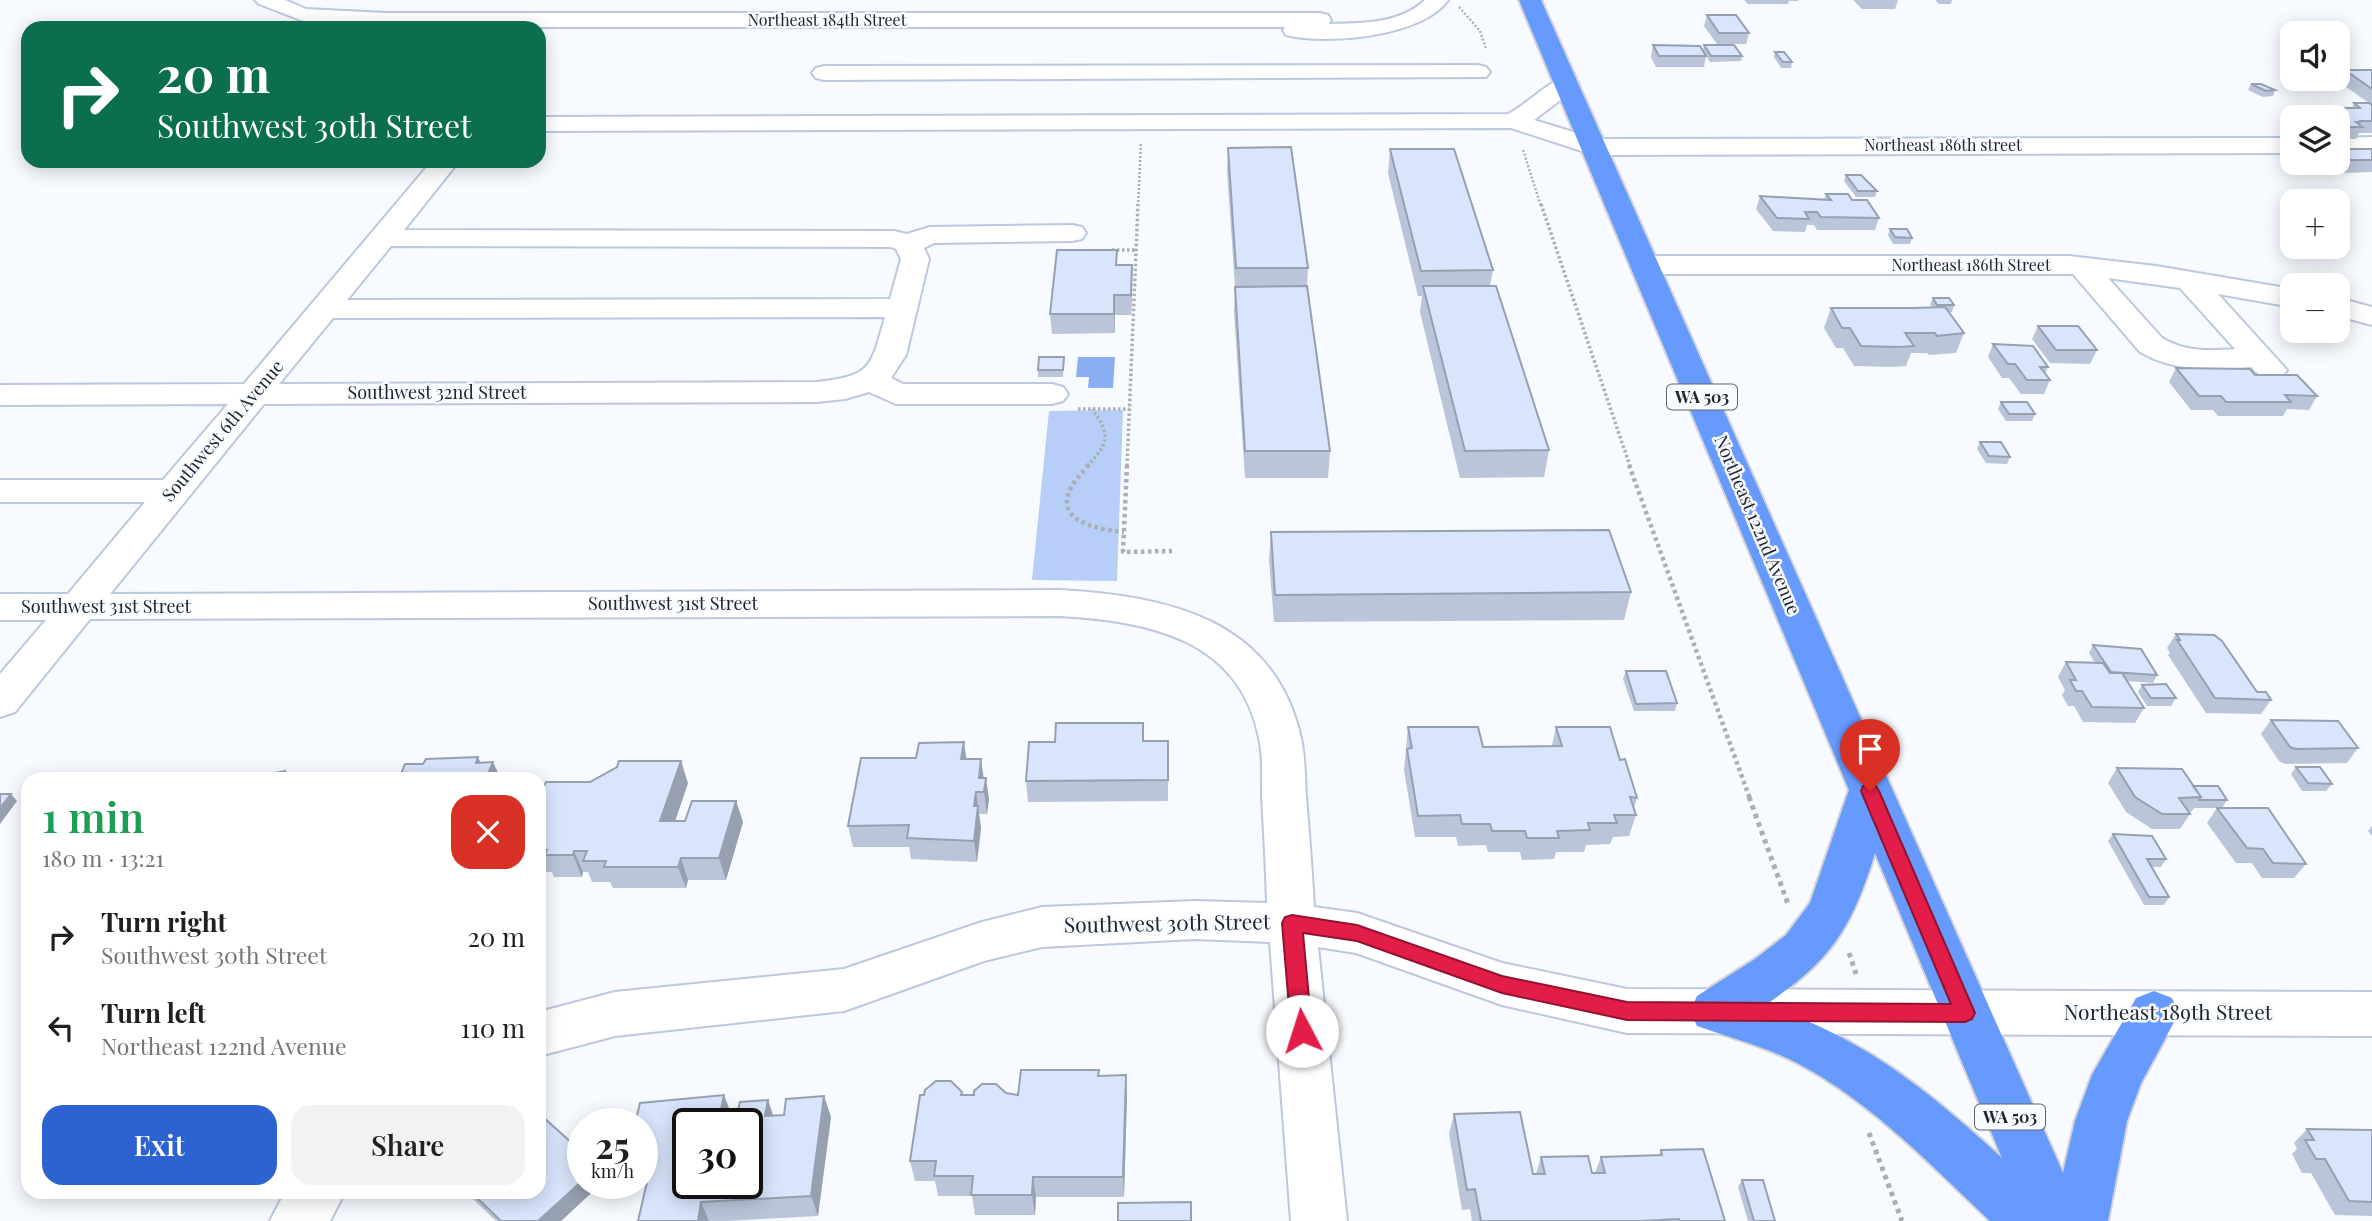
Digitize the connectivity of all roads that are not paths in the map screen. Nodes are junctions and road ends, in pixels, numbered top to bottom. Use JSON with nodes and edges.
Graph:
{"nodes":[{"id":1,"x":266,"y":0,"type":"edge"},
{"id":2,"x":1437,"y":0,"type":"edge"},
{"id":3,"x":1531,"y":0,"type":"edge"},
{"id":4,"x":1320,"y":20,"type":"dead end"},
{"id":5,"x":1202,"y":25,"type":"junction"},
{"id":6,"x":546,"y":30,"type":"edge"},
{"id":7,"x":835,"y":49,"type":"junction"},
{"id":8,"x":1483,"y":65,"type":"road end"},
{"id":9,"x":1205,"y":73,"type":"junction"},
{"id":10,"x":1567,"y":83,"type":"junction"},
{"id":11,"x":1513,"y":121,"type":"junction"},
{"id":12,"x":1207,"y":122,"type":"junction"},
{"id":13,"x":546,"y":124,"type":"edge"},
{"id":14,"x":802,"y":124,"type":"junction"},
{"id":15,"x":2372,"y":145,"type":"edge"},
{"id":16,"x":2280,"y":146,"type":"edge"},
{"id":17,"x":2350,"y":146,"type":"edge"},
{"id":18,"x":1594,"y":147,"type":"junction"},
{"id":19,"x":440,"y":168,"type":"edge"},
{"id":20,"x":1072,"y":233,"type":"dead end"},
{"id":21,"x":383,"y":238,"type":"junction"},
{"id":22,"x":908,"y":244,"type":"junction"},
{"id":23,"x":1646,"y":265,"type":"junction"},
{"id":24,"x":2081,"y":266,"type":"junction"},
{"id":25,"x":2190,"y":281,"type":"junction"},
{"id":26,"x":2280,"y":296,"type":"edge"},
{"id":27,"x":902,"y":308,"type":"junction"},
{"id":28,"x":324,"y":310,"type":"junction"},
{"id":29,"x":2350,"y":310,"type":"edge"},
{"id":30,"x":2372,"y":316,"type":"edge"},
{"id":31,"x":2259,"y":357,"type":"junction"},
{"id":32,"x":872,"y":380,"type":"junction"},
{"id":33,"x":2282,"y":382,"type":"edge"},
{"id":34,"x":254,"y":394,"type":"junction"},
{"id":35,"x":1052,"y":394,"type":"dead end"},
{"id":36,"x":0,"y":395,"type":"edge"},
{"id":37,"x":0,"y":491,"type":"edge"},
{"id":38,"x":174,"y":491,"type":"junction"},
{"id":39,"x":0,"y":607,"type":"edge"},
{"id":40,"x":78,"y":607,"type":"junction"},
{"id":41,"x":0,"y":702,"type":"edge"},
{"id":42,"x":1870,"y":791,"type":"junction"},
{"id":43,"x":1292,"y":923,"type":"junction"},
{"id":44,"x":1715,"y":1011,"type":"junction"},
{"id":45,"x":1965,"y":1013,"type":"junction"},
{"id":46,"x":2154,"y":1013,"type":"junction"},
{"id":47,"x":2372,"y":1014,"type":"edge"},
{"id":48,"x":546,"y":1032,"type":"edge"},
{"id":49,"x":313,"y":1199,"type":"edge"},
{"id":50,"x":298,"y":1221,"type":"edge"},
{"id":51,"x":1319,"y":1221,"type":"edge"},
{"id":52,"x":2031,"y":1221,"type":"edge"},
{"id":53,"x":2056,"y":1221,"type":"edge"},
{"id":54,"x":2080,"y":1221,"type":"edge"}],
"edges":[{"from":1,"to":5,"type":"street","name":"Northeast 184th Street"},
{"from":2,"to":5,"type":"street","name":"Northeast 184th Street"},
{"from":3,"to":10,"type":"highway","name":"Northeast 122nd Avenue","number":"WA 503"},
{"from":4,"to":5,"type":"street","name":"Northeast 184th Street"},
{"from":5,"to":7,"type":"street","name":"Northeast 184th Street"},
{"from":5,"to":9,"type":"street"},
{"from":6,"to":7,"type":"street","name":"Northeast 184th Street"},
{"from":7,"to":9,"type":"street"},
{"from":7,"to":14,"type":"street"},
{"from":8,"to":9,"type":"street"},
{"from":9,"to":12,"type":"street"},
{"from":10,"to":11,"type":"street"},
{"from":10,"to":18,"type":"highway","name":"Northeast 122nd Avenue","number":"WA 503"},
{"from":11,"to":12,"type":"street"},
{"from":11,"to":18,"type":"street","name":"Northeast 186th street"},
{"from":12,"to":14,"type":"street"},
{"from":13,"to":14,"type":"street"},
{"from":15,"to":17,"type":"street"},
{"from":16,"to":18,"type":"street","name":"Northeast 186th street"},
{"from":18,"to":23,"type":"highway","name":"Northeast 122nd Avenue","number":"WA 503"},
{"from":19,"to":21,"type":"street","name":"Southwest 6th Avenue"},
{"from":20,"to":22,"type":"street"},
{"from":21,"to":22,"type":"street"},
{"from":21,"to":28,"type":"street","name":"Southwest 6th Avenue"},
{"from":22,"to":27,"type":"street"},
{"from":23,"to":24,"type":"street","name":"Northeast 186th Street"},
{"from":23,"to":42,"type":"highway","name":"Northeast 122nd Avenue","number":"WA 503"},
{"from":24,"to":25,"type":"street","name":"Northeast 186th Street"},
{"from":24,"to":31,"type":"street"},
{"from":25,"to":26,"type":"street","name":"Northeast 186th Street"},
{"from":25,"to":31,"type":"street"},
{"from":27,"to":28,"type":"street"},
{"from":27,"to":32,"type":"street"},
{"from":28,"to":34,"type":"street","name":"Southwest 6th Avenue"},
{"from":29,"to":30,"type":"street"},
{"from":31,"to":33,"type":"street"},
{"from":32,"to":34,"type":"street","name":"Southwest 32nd Street"},
{"from":32,"to":35,"type":"street"},
{"from":34,"to":36,"type":"street","name":"Southwest 32nd Street"},
{"from":34,"to":38,"type":"street","name":"Southwest 6th Avenue"},
{"from":37,"to":38,"type":"street"},
{"from":38,"to":40,"type":"street","name":"Southwest 6th Avenue"},
{"from":39,"to":40,"type":"street","name":"Southwest 31st Street"},
{"from":40,"to":41,"type":"street","name":"Southwest 6th Avenue"},
{"from":40,"to":43,"type":"street","name":"Southwest 31st Street"},
{"from":42,"to":44,"type":"highway"},
{"from":42,"to":45,"type":"highway","name":"Northeast 122nd Avenue","number":"WA 503"},
{"from":43,"to":44,"type":"street","name":"Southwest 30th Street"},
{"from":43,"to":48,"type":"street","name":"Southwest 30th Street"},
{"from":43,"to":51,"type":"street","name":"Southwest 31st Street"},
{"from":44,"to":45,"type":"street","name":"Southwest 30th Street"},
{"from":44,"to":52,"type":"highway"},
{"from":45,"to":46,"type":"street","name":"Northeast 189th Street"},
{"from":45,"to":53,"type":"highway","number":"WA 503"},
{"from":46,"to":47,"type":"street","name":"Northeast 189th Street"},
{"from":46,"to":54,"type":"highway"},
{"from":49,"to":50,"type":"street"}]}
